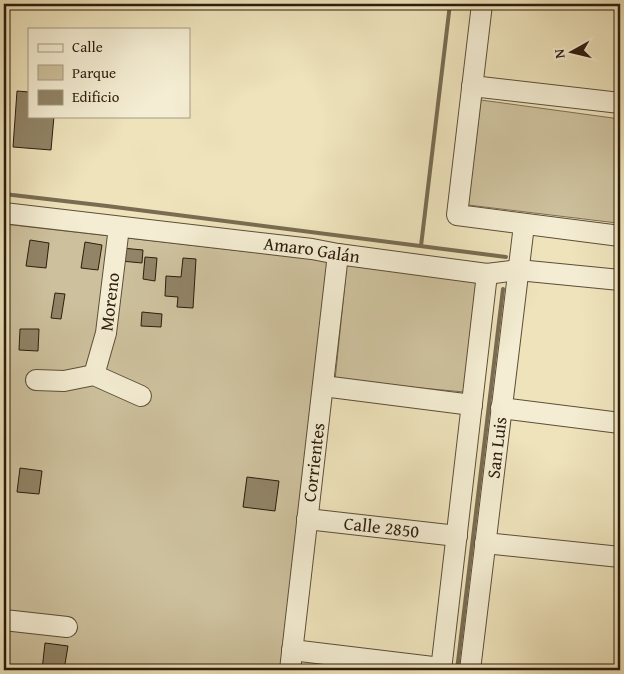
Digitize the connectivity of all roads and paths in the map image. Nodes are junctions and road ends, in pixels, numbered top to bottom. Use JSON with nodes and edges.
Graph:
{"nodes":[{"id":1,"x":482,"y":4,"type":"edge"},
{"id":2,"x":472,"y":86,"type":"junction"},
{"id":3,"x":620,"y":103,"type":"edge"},
{"id":4,"x":4,"y":213,"type":"edge"},
{"id":5,"x":524,"y":225,"type":"junction"},
{"id":6,"x":119,"y":227,"type":"junction"},
{"id":7,"x":620,"y":236,"type":"edge"},
{"id":8,"x":338,"y":254,"type":"junction"},
{"id":9,"x":518,"y":270,"type":"junction"},
{"id":10,"x":487,"y":274,"type":"junction"},
{"id":11,"x":620,"y":280,"type":"edge"},
{"id":12,"x":94,"y":375,"type":"junction"},
{"id":13,"x":36,"y":380,"type":"dead end"},
{"id":14,"x":323,"y":386,"type":"junction"},
{"id":15,"x":141,"y":396,"type":"dead end"},
{"id":16,"x":472,"y":404,"type":"junction"},
{"id":17,"x":501,"y":408,"type":"junction"},
{"id":18,"x":620,"y":423,"type":"edge"},
{"id":19,"x":307,"y":519,"type":"junction"},
{"id":20,"x":456,"y":536,"type":"junction"},
{"id":21,"x":485,"y":543,"type":"junction"},
{"id":22,"x":620,"y":556,"type":"edge"},
{"id":23,"x":4,"y":620,"type":"edge"},
{"id":24,"x":67,"y":627,"type":"dead end"},
{"id":25,"x":292,"y":650,"type":"junction"},
{"id":26,"x":441,"y":669,"type":"edge"},
{"id":27,"x":290,"y":670,"type":"edge"},
{"id":28,"x":470,"y":670,"type":"edge"}],
"edges":[{"from":1,"to":2,"type":"street"},
{"from":2,"to":3,"type":"street"},
{"from":2,"to":5,"type":"street"},
{"from":4,"to":6,"type":"street","name":"Amaro Galán"},
{"from":5,"to":7,"type":"street"},
{"from":5,"to":9,"type":"street","name":"San Luis"},
{"from":6,"to":8,"type":"street","name":"Amaro Galán"},
{"from":6,"to":12,"type":"street","name":"Moreno"},
{"from":8,"to":10,"type":"street","name":"Amaro Galán"},
{"from":8,"to":14,"type":"street","name":"Corrientes"},
{"from":9,"to":10,"type":"street","name":"Amaro Galán"},
{"from":9,"to":11,"type":"street","name":"Amaro Galán"},
{"from":9,"to":17,"type":"street","name":"San Luis"},
{"from":10,"to":16,"type":"street","name":"San Luis"},
{"from":12,"to":13,"type":"street"},
{"from":12,"to":15,"type":"street"},
{"from":14,"to":16,"type":"street"},
{"from":14,"to":19,"type":"street","name":"Corrientes"},
{"from":16,"to":20,"type":"street","name":"San Luis"},
{"from":17,"to":18,"type":"street"},
{"from":17,"to":21,"type":"street","name":"San Luis"},
{"from":19,"to":20,"type":"street","name":"Calle 2850"},
{"from":19,"to":25,"type":"street","name":"Corrientes"},
{"from":20,"to":26,"type":"street","name":"San Luis"},
{"from":21,"to":22,"type":"street"},
{"from":21,"to":28,"type":"street","name":"San Luis"},
{"from":23,"to":24,"type":"street"},
{"from":25,"to":26,"type":"street"},
{"from":25,"to":27,"type":"street","name":"Corrientes"}]}
